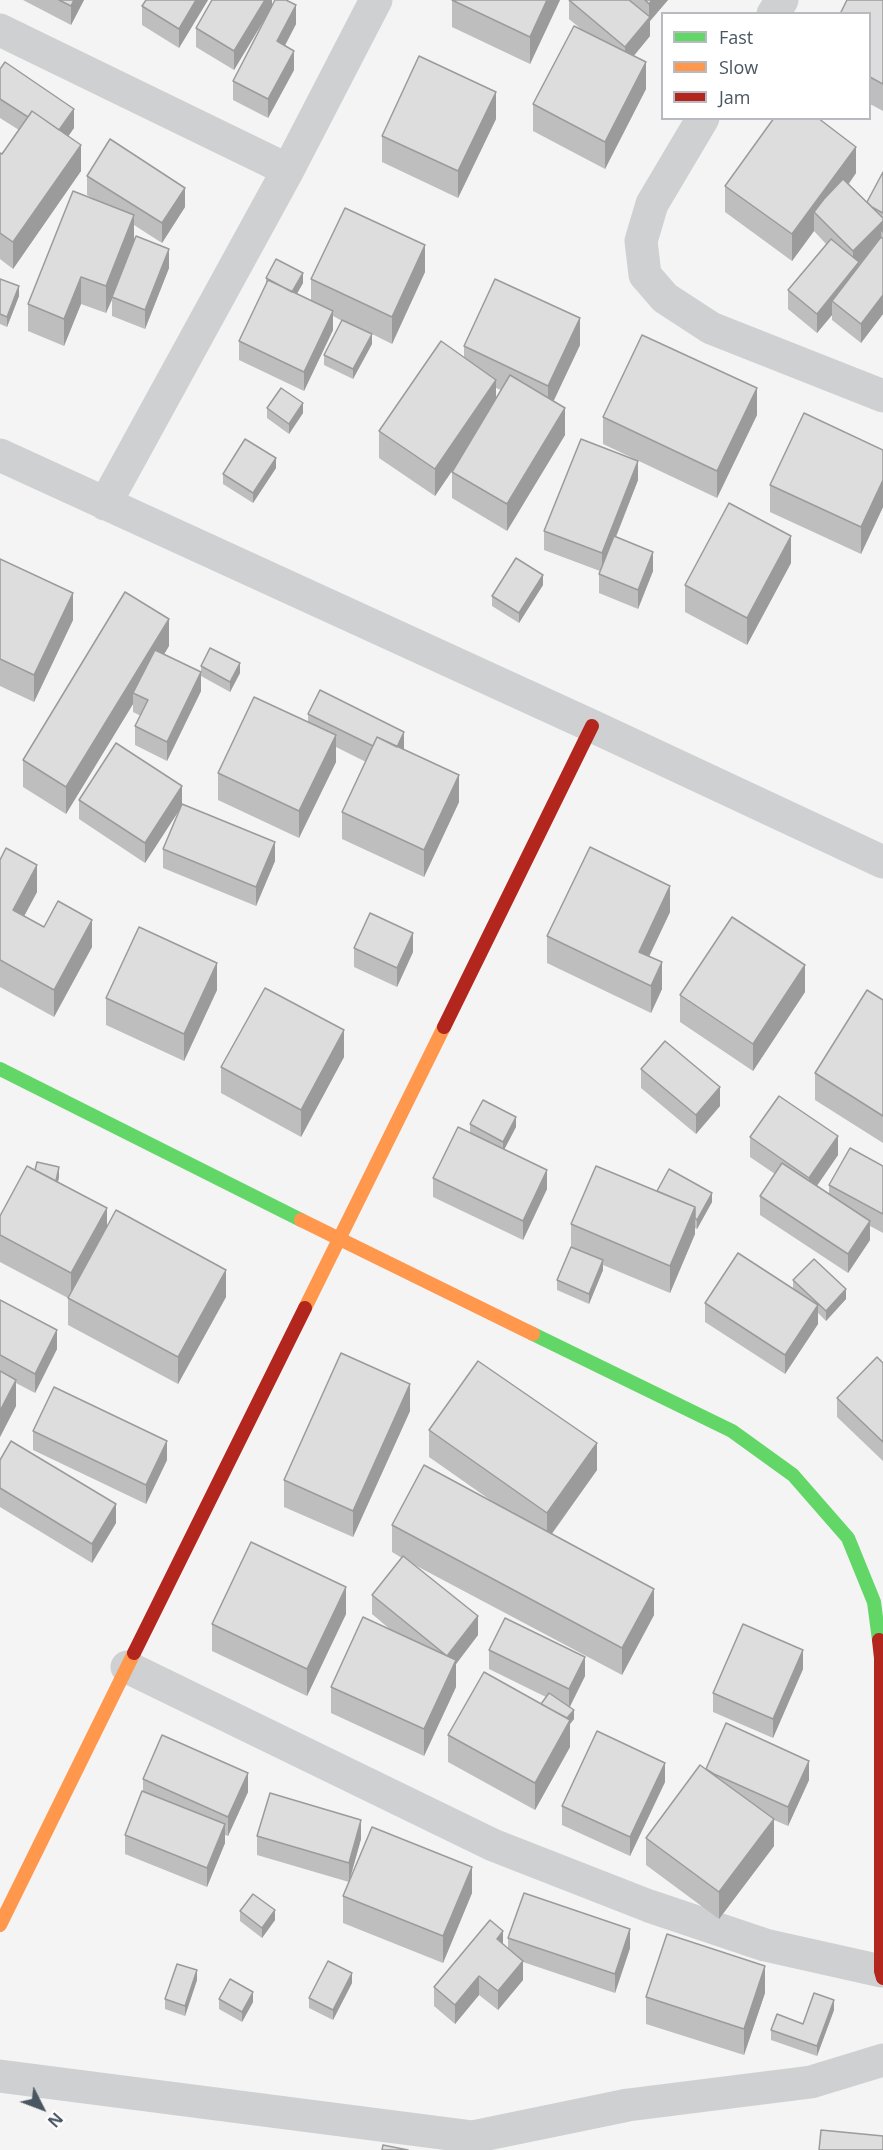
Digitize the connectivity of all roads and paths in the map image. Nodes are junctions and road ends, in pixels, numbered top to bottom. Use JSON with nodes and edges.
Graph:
{"nodes":[{"id":1,"x":376,"y":0,"type":"edge"},
{"id":2,"x":0,"y":30,"type":"edge"},
{"id":3,"x":702,"y":120,"type":"edge"},
{"id":4,"x":288,"y":170,"type":"junction"},
{"id":5,"x":883,"y":396,"type":"edge"},
{"id":6,"x":0,"y":455,"type":"edge"},
{"id":7,"x":105,"y":504,"type":"junction"},
{"id":8,"x":592,"y":726,"type":"junction"},
{"id":9,"x":883,"y":862,"type":"edge"},
{"id":10,"x":0,"y":1069,"type":"edge"},
{"id":11,"x":338,"y":1239,"type":"junction"},
{"id":12,"x":127,"y":1668,"type":"junction"},
{"id":13,"x":0,"y":1925,"type":"edge"},
{"id":14,"x":882,"y":1974,"type":"edge"},
{"id":15,"x":883,"y":2060,"type":"edge"},
{"id":16,"x":0,"y":2076,"type":"edge"}],
"edges":[{"from":1,"to":4,"type":"street"},
{"from":2,"to":4,"type":"street"},
{"from":3,"to":5,"type":"street"},
{"from":4,"to":7,"type":"street"},
{"from":6,"to":7,"type":"street"},
{"from":7,"to":8,"type":"street"},
{"from":8,"to":9,"type":"street"},
{"from":8,"to":11,"type":"street"},
{"from":10,"to":11,"type":"street"},
{"from":11,"to":12,"type":"street"},
{"from":11,"to":14,"type":"street"},
{"from":12,"to":13,"type":"street"},
{"from":12,"to":14,"type":"street"},
{"from":15,"to":16,"type":"street"}]}
